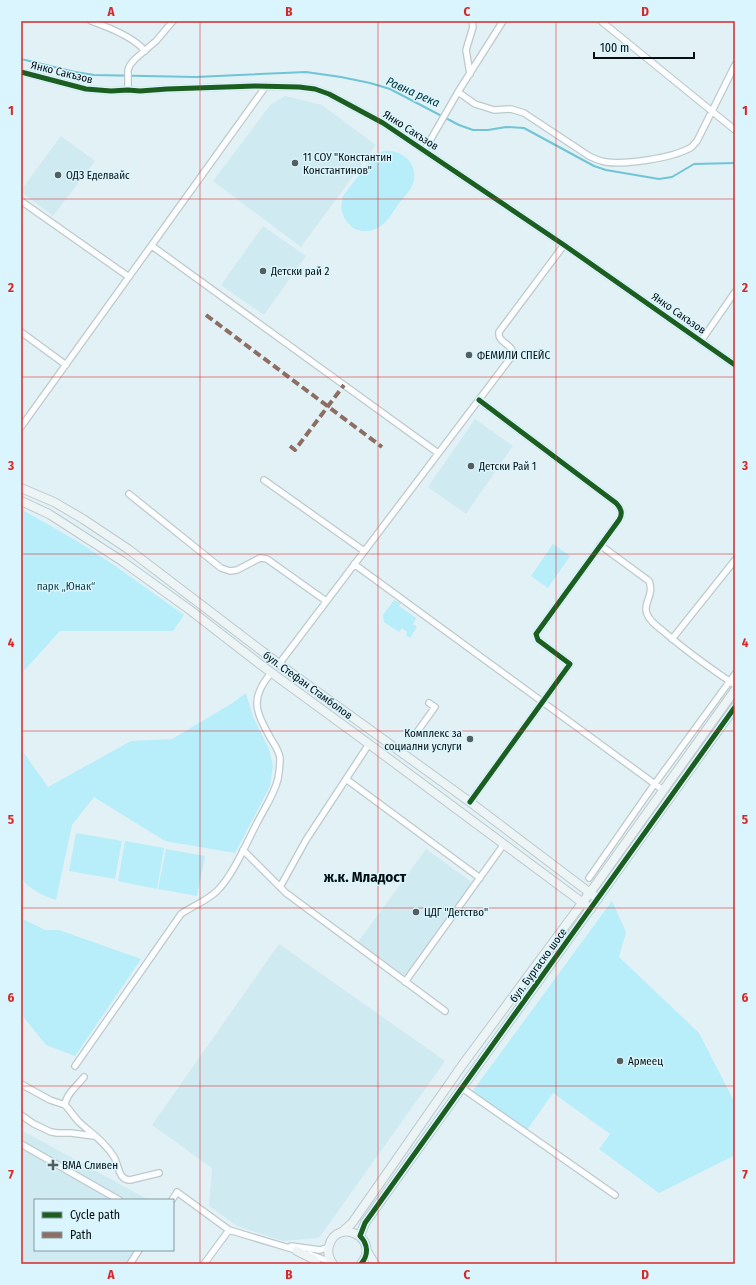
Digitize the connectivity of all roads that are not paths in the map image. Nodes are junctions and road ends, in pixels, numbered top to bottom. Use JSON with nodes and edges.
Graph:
{"nodes":[{"id":1,"x":91,"y":21,"type":"edge"},
{"id":2,"x":173,"y":21,"type":"edge"},
{"id":3,"x":472,"y":21,"type":"edge"},
{"id":4,"x":503,"y":21,"type":"edge"},
{"id":5,"x":601,"y":21,"type":"edge"},
{"id":6,"x":145,"y":51,"type":"junction"},
{"id":7,"x":735,"y":65,"type":"edge"},
{"id":8,"x":21,"y":72,"type":"edge"},
{"id":9,"x":470,"y":74,"type":"junction"},
{"id":10,"x":266,"y":86,"type":"junction"},
{"id":11,"x":128,"y":90,"type":"junction"},
{"id":12,"x":458,"y":92,"type":"junction"},
{"id":13,"x":711,"y":112,"type":"junction"},
{"id":14,"x":735,"y":130,"type":"edge"},
{"id":15,"x":424,"y":151,"type":"junction"},
{"id":16,"x":21,"y":201,"type":"edge"},
{"id":17,"x":564,"y":245,"type":"junction"},
{"id":18,"x":152,"y":246,"type":"junction"},
{"id":19,"x":129,"y":277,"type":"junction"},
{"id":20,"x":735,"y":292,"type":"edge"},
{"id":21,"x":21,"y":332,"type":"edge"},
{"id":22,"x":701,"y":341,"type":"junction"},
{"id":23,"x":66,"y":365,"type":"junction"},
{"id":24,"x":735,"y":365,"type":"edge"},
{"id":25,"x":479,"y":400,"type":"junction"},
{"id":26,"x":22,"y":425,"type":"edge"},
{"id":27,"x":438,"y":453,"type":"junction"},
{"id":28,"x":264,"y":480,"type":"dead end"},
{"id":29,"x":21,"y":488,"type":"edge"},
{"id":30,"x":129,"y":494,"type":"dead end"},
{"id":31,"x":21,"y":501,"type":"edge"},
{"id":32,"x":600,"y":545,"type":"junction"},
{"id":33,"x":364,"y":551,"type":"junction"},
{"id":34,"x":735,"y":560,"type":"edge"},
{"id":35,"x":354,"y":564,"type":"junction"},
{"id":36,"x":326,"y":601,"type":"junction"},
{"id":37,"x":672,"y":639,"type":"junction"},
{"id":38,"x":278,"y":664,"type":"junction"},
{"id":39,"x":271,"y":673,"type":"junction"},
{"id":40,"x":735,"y":674,"type":"edge"},
{"id":41,"x":732,"y":683,"type":"edge"},
{"id":42,"x":735,"y":690,"type":"edge"},
{"id":43,"x":541,"y":702,"type":"junction"},
{"id":44,"x":429,"y":703,"type":"dead end"},
{"id":45,"x":735,"y":707,"type":"edge"},
{"id":46,"x":417,"y":732,"type":"dead end"},
{"id":47,"x":369,"y":744,"type":"junction"},
{"id":48,"x":346,"y":779,"type":"junction"},
{"id":49,"x":654,"y":784,"type":"junction"},
{"id":50,"x":663,"y":790,"type":"junction"},
{"id":51,"x":470,"y":802,"type":"junction"},
{"id":52,"x":504,"y":844,"type":"junction"},
{"id":53,"x":243,"y":850,"type":"junction"},
{"id":54,"x":480,"y":878,"type":"junction"},
{"id":55,"x":588,"y":878,"type":"dead end"},
{"id":56,"x":280,"y":887,"type":"junction"},
{"id":57,"x":589,"y":893,"type":"junction"},
{"id":58,"x":598,"y":899,"type":"junction"},
{"id":59,"x":582,"y":902,"type":"junction"},
{"id":60,"x":591,"y":909,"type":"junction"},
{"id":61,"x":405,"y":982,"type":"junction"},
{"id":62,"x":445,"y":1011,"type":"dead end"},
{"id":63,"x":75,"y":1066,"type":"dead end"},
{"id":64,"x":84,"y":1077,"type":"dead end"},
{"id":65,"x":21,"y":1084,"type":"edge"},
{"id":66,"x":462,"y":1088,"type":"junction"},
{"id":67,"x":65,"y":1105,"type":"junction"},
{"id":68,"x":21,"y":1115,"type":"edge"},
{"id":69,"x":94,"y":1136,"type":"junction"},
{"id":70,"x":21,"y":1144,"type":"edge"},
{"id":71,"x":159,"y":1173,"type":"dead end"},
{"id":72,"x":615,"y":1195,"type":"dead end"},
{"id":73,"x":117,"y":1199,"type":"edge"},
{"id":74,"x":173,"y":1199,"type":"edge"},
{"id":75,"x":229,"y":1230,"type":"junction"},
{"id":76,"x":342,"y":1232,"type":"junction"},
{"id":77,"x":360,"y":1236,"type":"junction"},
{"id":78,"x":275,"y":1244,"type":"junction"},
{"id":79,"x":138,"y":1251,"type":"edge"},
{"id":80,"x":297,"y":1251,"type":"junction"},
{"id":81,"x":366,"y":1251,"type":"junction"},
{"id":82,"x":328,"y":1259,"type":"edge"},
{"id":83,"x":130,"y":1264,"type":"edge"},
{"id":84,"x":204,"y":1264,"type":"edge"},
{"id":85,"x":317,"y":1264,"type":"edge"},
{"id":86,"x":362,"y":1264,"type":"edge"},
{"id":87,"x":375,"y":1264,"type":"edge"}],
"edges":[{"from":1,"to":6,"type":"street"},
{"from":2,"to":6,"type":"street"},
{"from":3,"to":9,"type":"street"},
{"from":4,"to":9,"type":"street"},
{"from":5,"to":13,"type":"street"},
{"from":6,"to":11,"type":"street"},
{"from":7,"to":13,"type":"street"},
{"from":8,"to":11,"type":"street","name":"Янко Сакъзов"},
{"from":9,"to":12,"type":"street"},
{"from":10,"to":11,"type":"street","name":"Янко Сакъзов"},
{"from":10,"to":15,"type":"street","name":"Янко Сакъзов"},
{"from":10,"to":18,"type":"street"},
{"from":12,"to":13,"type":"street"},
{"from":12,"to":15,"type":"street"},
{"from":13,"to":14,"type":"street"},
{"from":15,"to":17,"type":"street","name":"Янко Сакъзов"},
{"from":16,"to":19,"type":"street"},
{"from":17,"to":22,"type":"street","name":"Янко Сакъзов"},
{"from":17,"to":25,"type":"street"},
{"from":18,"to":19,"type":"street"},
{"from":18,"to":27,"type":"street"},
{"from":19,"to":23,"type":"street"},
{"from":20,"to":22,"type":"street"},
{"from":21,"to":23,"type":"street"},
{"from":22,"to":24,"type":"street","name":"Янко Сакъзов"},
{"from":23,"to":26,"type":"street"},
{"from":25,"to":27,"type":"street"},
{"from":25,"to":32,"type":"street"},
{"from":27,"to":33,"type":"street"},
{"from":28,"to":33,"type":"street"},
{"from":29,"to":38,"type":"main road","name":"бул. Стефан Стамболов"},
{"from":30,"to":36,"type":"street"},
{"from":31,"to":39,"type":"main road","name":"бул. Стефан Стамболов"},
{"from":32,"to":37,"type":"street"},
{"from":32,"to":43,"type":"street"},
{"from":33,"to":35,"type":"street"},
{"from":34,"to":37,"type":"street"},
{"from":35,"to":36,"type":"street"},
{"from":35,"to":43,"type":"street"},
{"from":36,"to":38,"type":"street"},
{"from":37,"to":41,"type":"street"},
{"from":38,"to":39,"type":"main road"},
{"from":38,"to":51,"type":"main road","name":"бул. Стефан Стамболов"},
{"from":39,"to":47,"type":"main road","name":"бул. Стефан Стамболов"},
{"from":39,"to":53,"type":"street"},
{"from":40,"to":41,"type":"street"},
{"from":41,"to":49,"type":"street"},
{"from":42,"to":50,"type":"main road","name":"бул. Бургаско шосе"},
{"from":43,"to":49,"type":"street"},
{"from":43,"to":51,"type":"street"},
{"from":44,"to":46,"type":"street"},
{"from":45,"to":58,"type":"main road","name":"бул. Бургаско шосе"},
{"from":47,"to":48,"type":"street"},
{"from":47,"to":52,"type":"main road","name":"бул. Стефан Стамболов"},
{"from":48,"to":54,"type":"street"},
{"from":48,"to":56,"type":"street"},
{"from":49,"to":50,"type":"street"},
{"from":49,"to":55,"type":"street"},
{"from":50,"to":57,"type":"main road","name":"бул. Бургаско шосе"},
{"from":51,"to":57,"type":"main road","name":"бул. Стефан Стамболов"},
{"from":52,"to":54,"type":"street"},
{"from":52,"to":59,"type":"main road","name":"бул. Стефан Стамболов"},
{"from":53,"to":56,"type":"street"},
{"from":53,"to":63,"type":"street"},
{"from":54,"to":61,"type":"street"},
{"from":56,"to":61,"type":"street"},
{"from":57,"to":58,"type":"main road","name":"бул. Стефан Стамболов"},
{"from":57,"to":59,"type":"main road","name":"бул. Бургаско шосе"},
{"from":58,"to":60,"type":"main road","name":"бул. Бургаско шосе"},
{"from":59,"to":60,"type":"main road","name":"бул. Стефан Стамболов"},
{"from":59,"to":76,"type":"main road","name":"бул. Бургаско шосе"},
{"from":60,"to":66,"type":"main road","name":"бул. Бургаско шосе"},
{"from":61,"to":62,"type":"street"},
{"from":64,"to":67,"type":"street"},
{"from":65,"to":67,"type":"street"},
{"from":66,"to":72,"type":"street"},
{"from":66,"to":77,"type":"main road","name":"бул. Бургаско шосе"},
{"from":67,"to":69,"type":"street"},
{"from":68,"to":69,"type":"street"},
{"from":69,"to":71,"type":"street"},
{"from":70,"to":73,"type":"street"},
{"from":74,"to":75,"type":"street"},
{"from":75,"to":78,"type":"street"},
{"from":75,"to":84,"type":"street"},
{"from":76,"to":77,"type":"main road"},
{"from":76,"to":82,"type":"main road","name":"бул. Бургаско шосе"},
{"from":77,"to":81,"type":"main road"},
{"from":78,"to":80,"type":"street"},
{"from":78,"to":82,"type":"street"},
{"from":79,"to":83,"type":"street"},
{"from":80,"to":82,"type":"street"},
{"from":80,"to":85,"type":"main road"},
{"from":81,"to":86,"type":"main road"},
{"from":81,"to":87,"type":"main road"}]}
